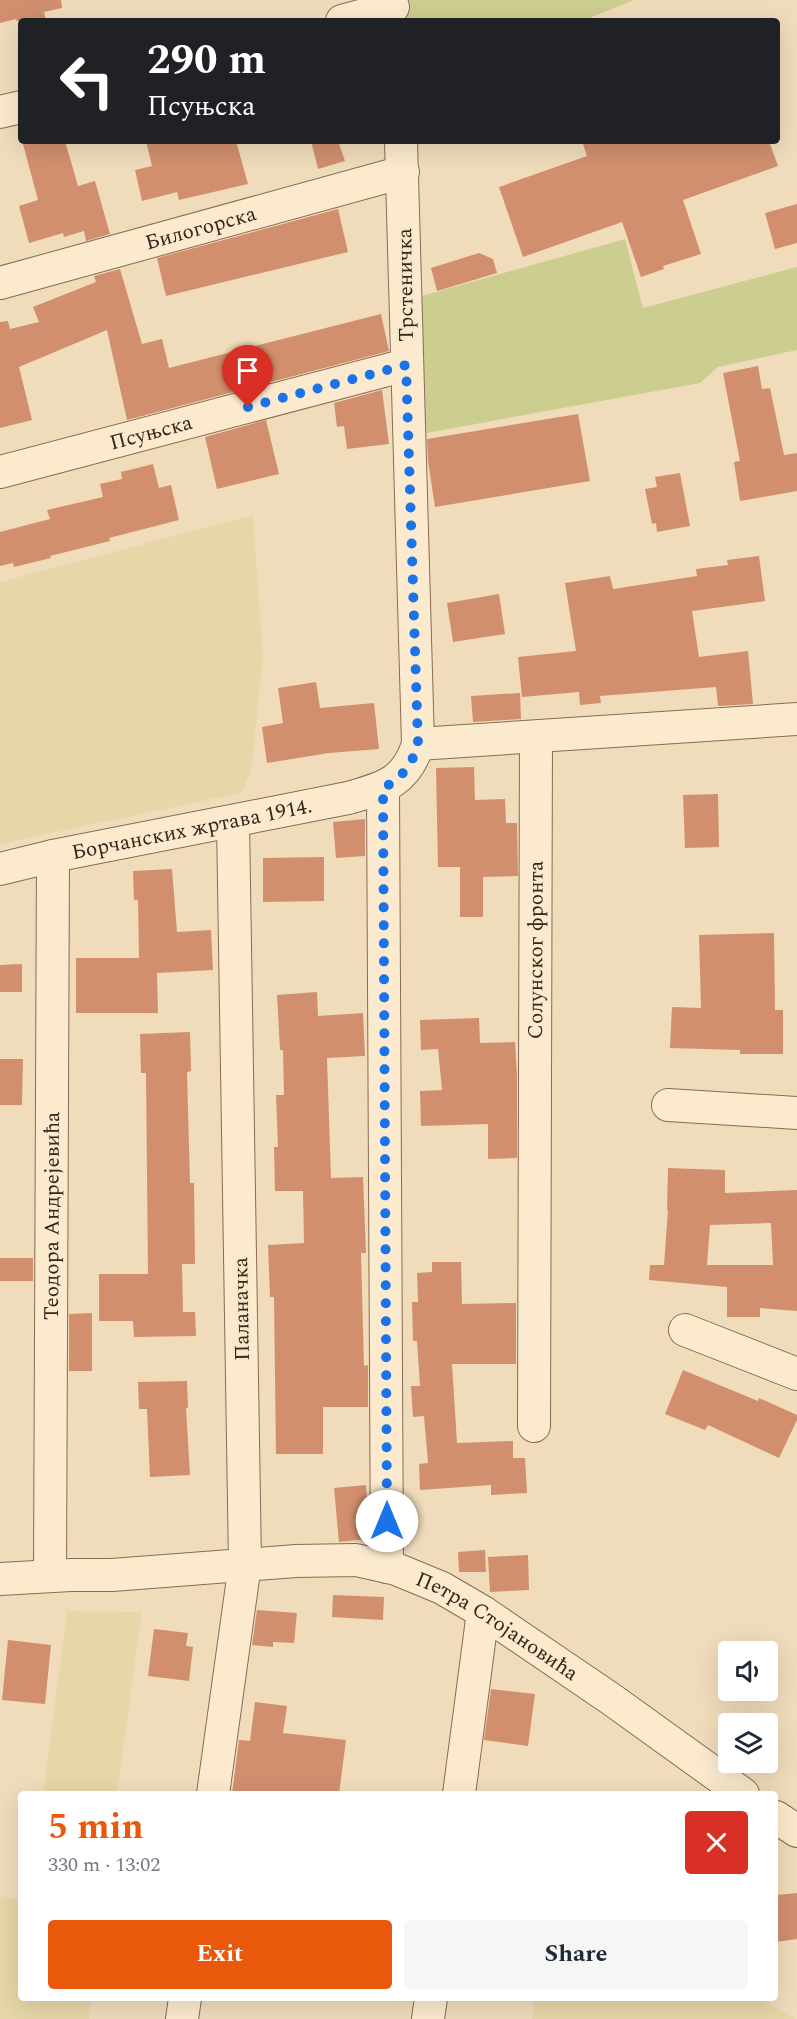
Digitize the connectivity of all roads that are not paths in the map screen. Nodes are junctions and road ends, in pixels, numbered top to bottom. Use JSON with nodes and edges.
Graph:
{"nodes":[{"id":1,"x":393,"y":9,"type":"edge"},
{"id":2,"x":355,"y":18,"type":"edge"},
{"id":3,"x":18,"y":107,"type":"edge"},
{"id":4,"x":0,"y":112,"type":"edge"},
{"id":5,"x":401,"y":144,"type":"edge"},
{"id":6,"x":403,"y":172,"type":"junction"},
{"id":7,"x":0,"y":283,"type":"edge"},
{"id":8,"x":406,"y":365,"type":"junction"},
{"id":9,"x":0,"y":472,"type":"edge"},
{"id":10,"x":797,"y":719,"type":"edge"},
{"id":11,"x":536,"y":737,"type":"junction"},
{"id":12,"x":418,"y":744,"type":"junction"},
{"id":13,"x":383,"y":788,"type":"junction"},
{"id":14,"x":233,"y":822,"type":"junction"},
{"id":15,"x":54,"y":856,"type":"junction"},
{"id":16,"x":0,"y":869,"type":"edge"},
{"id":17,"x":668,"y":1106,"type":"dead end"},
{"id":18,"x":797,"y":1113,"type":"edge"},
{"id":19,"x":685,"y":1330,"type":"dead end"},
{"id":20,"x":797,"y":1374,"type":"edge"},
{"id":21,"x":534,"y":1426,"type":"dead end"},
{"id":22,"x":245,"y":1564,"type":"junction"},
{"id":23,"x":387,"y":1567,"type":"junction"},
{"id":24,"x":50,"y":1576,"type":"junction"},
{"id":25,"x":0,"y":1579,"type":"edge"},
{"id":26,"x":483,"y":1612,"type":"junction"},
{"id":27,"x":213,"y":1791,"type":"edge"},
{"id":28,"x":459,"y":1791,"type":"edge"},
{"id":29,"x":739,"y":1791,"type":"edge"},
{"id":30,"x":778,"y":1818,"type":"edge"},
{"id":31,"x":797,"y":1832,"type":"edge"},
{"id":32,"x":185,"y":2001,"type":"edge"},
{"id":33,"x":431,"y":2001,"type":"edge"},
{"id":34,"x":182,"y":2019,"type":"edge"},
{"id":35,"x":428,"y":2019,"type":"edge"}],
"edges":[{"from":1,"to":2,"type":"street"},
{"from":3,"to":4,"type":"street"},
{"from":5,"to":6,"type":"street","name":"Трстеничка"},
{"from":6,"to":7,"type":"street","name":"Билогорска"},
{"from":6,"to":8,"type":"street","name":"Трстеничка"},
{"from":8,"to":9,"type":"street","name":"Псуњска"},
{"from":8,"to":12,"type":"street","name":"Трстеничка"},
{"from":10,"to":11,"type":"street"},
{"from":11,"to":12,"type":"street"},
{"from":11,"to":21,"type":"street","name":"Солунског фронта"},
{"from":12,"to":13,"type":"street","name":"Трстеничка"},
{"from":13,"to":14,"type":"street","name":"Борчанских жртава 1914."},
{"from":13,"to":23,"type":"street"},
{"from":14,"to":15,"type":"street","name":"Борчанских жртава 1914."},
{"from":14,"to":22,"type":"street","name":"Паланачка"},
{"from":15,"to":16,"type":"street","name":"Борчанских жртава 1914."},
{"from":15,"to":24,"type":"street","name":"Теодора Андрејевића"},
{"from":17,"to":18,"type":"street"},
{"from":19,"to":20,"type":"street"},
{"from":22,"to":23,"type":"street","name":"Петра Стојановића"},
{"from":22,"to":24,"type":"street","name":"Петра Стојановића"},
{"from":22,"to":27,"type":"street","name":"Паланачка"},
{"from":23,"to":26,"type":"street","name":"Петра Стојановића"},
{"from":24,"to":25,"type":"street","name":"Петра Стојановића"},
{"from":26,"to":28,"type":"street"},
{"from":26,"to":29,"type":"street","name":"Петра Стојановића"},
{"from":30,"to":31,"type":"street"},
{"from":32,"to":34,"type":"street"},
{"from":33,"to":35,"type":"street"}]}
